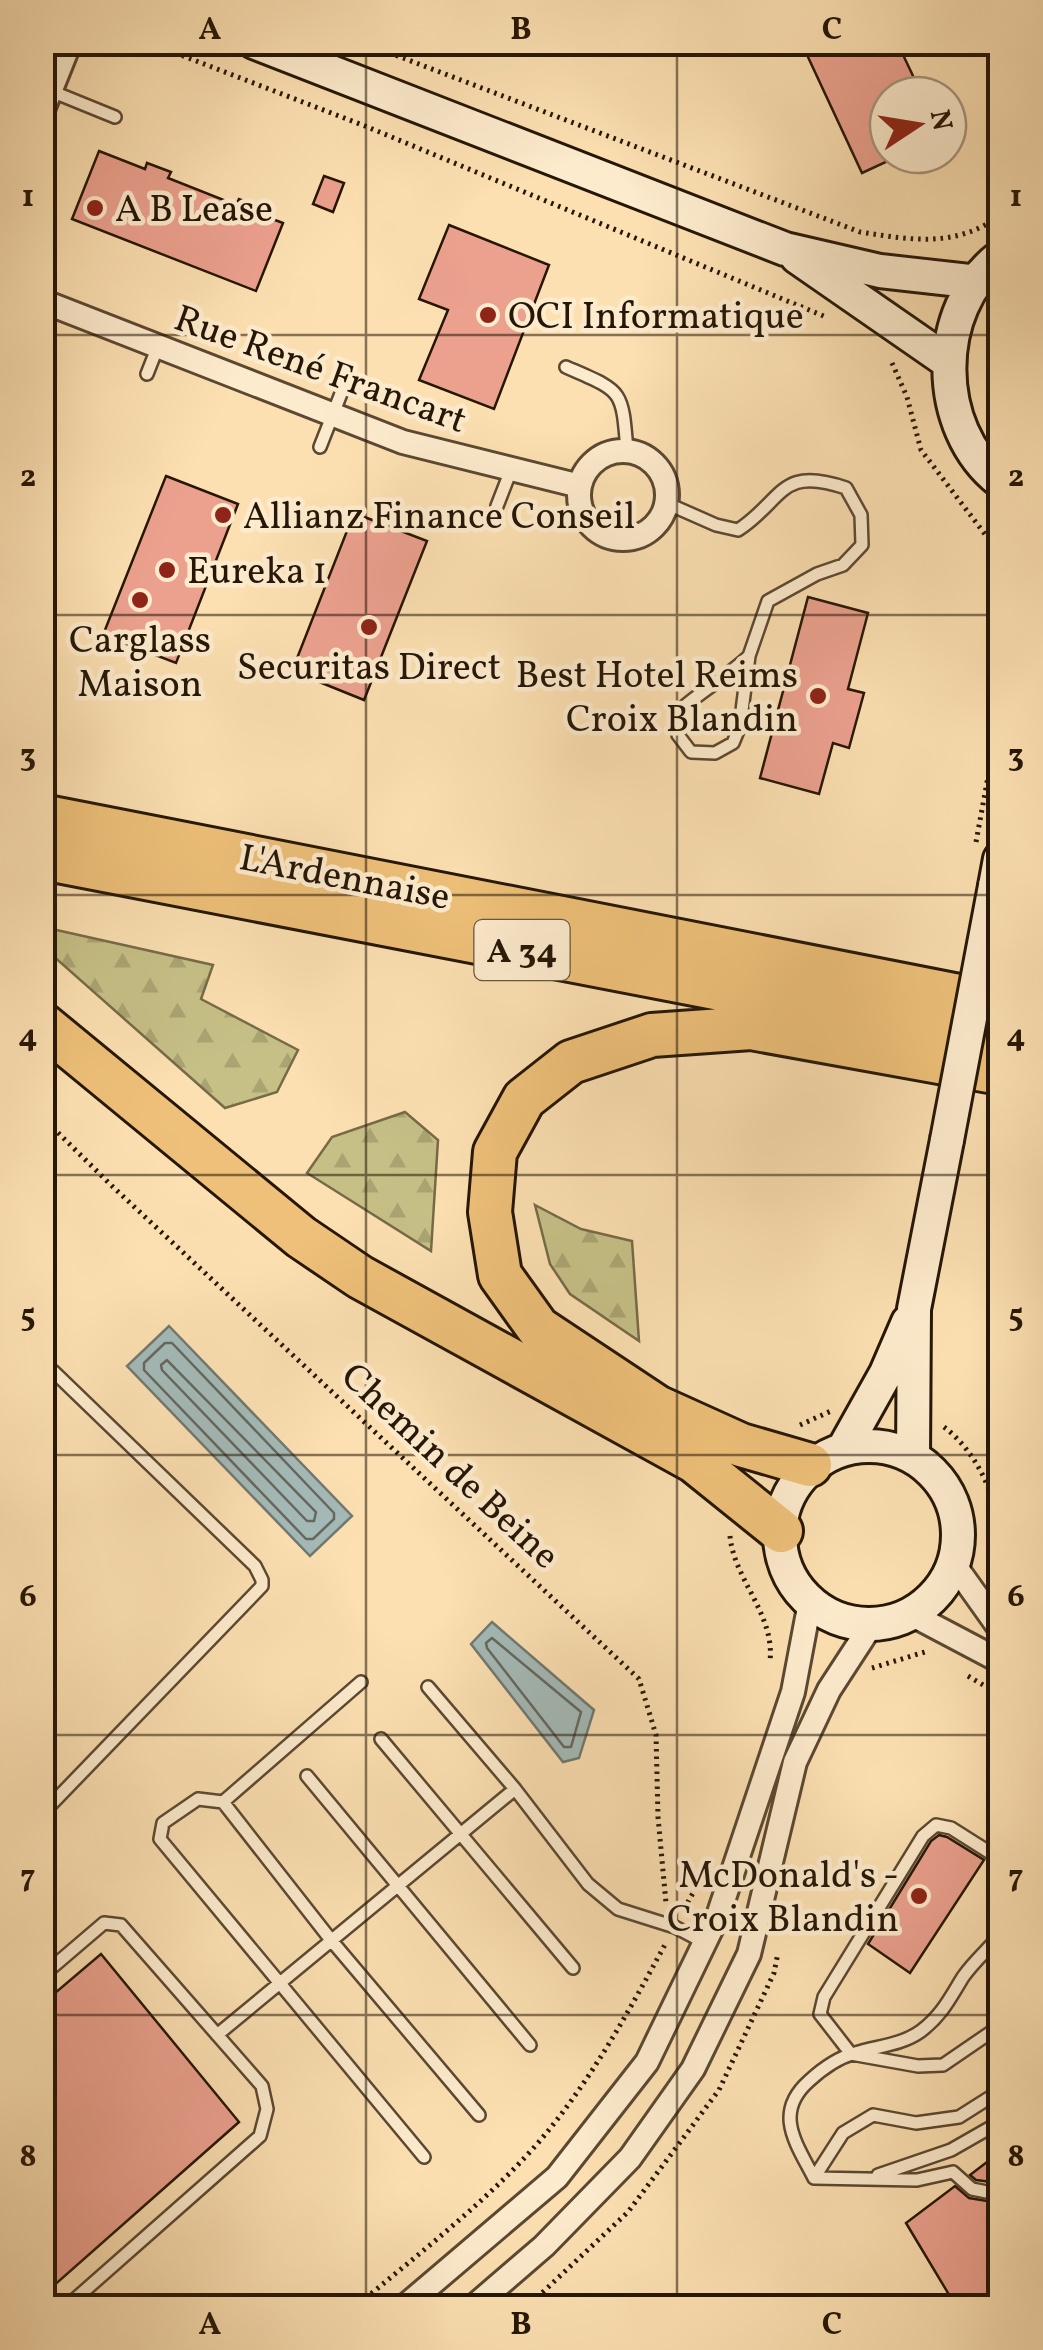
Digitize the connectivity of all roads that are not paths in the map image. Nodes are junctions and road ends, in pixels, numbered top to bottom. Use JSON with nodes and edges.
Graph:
{"nodes":[{"id":1,"x":70,"y":42,"type":"edge"},
{"id":2,"x":254,"y":42,"type":"edge"},
{"id":3,"x":47,"y":102,"type":"edge"},
{"id":4,"x":114,"y":117,"type":"dead end"},
{"id":5,"x":785,"y":249,"type":"junction"},
{"id":6,"x":1000,"y":256,"type":"edge"},
{"id":7,"x":978,"y":282,"type":"junction"},
{"id":8,"x":42,"y":301,"type":"edge"},
{"id":9,"x":158,"y":346,"type":"junction"},
{"id":10,"x":947,"y":360,"type":"junction"},
{"id":11,"x":566,"y":367,"type":"dead end"},
{"id":12,"x":147,"y":374,"type":"dead end"},
{"id":13,"x":342,"y":391,"type":"dead end"},
{"id":14,"x":332,"y":415,"type":"junction"},
{"id":15,"x":320,"y":448,"type":"dead end"},
{"id":16,"x":627,"y":451,"type":"junction"},
{"id":17,"x":511,"y":470,"type":"junction"},
{"id":18,"x":1000,"y":481,"type":"edge"},
{"id":19,"x":580,"y":486,"type":"junction"},
{"id":20,"x":666,"y":504,"type":"junction"},
{"id":21,"x":497,"y":506,"type":"dead end"},
{"id":22,"x":749,"y":656,"type":"junction"},
{"id":23,"x":42,"y":816,"type":"edge"},
{"id":24,"x":42,"y":858,"type":"edge"},
{"id":25,"x":990,"y":863,"type":"edge"},
{"id":26,"x":839,"y":974,"type":"junction"},
{"id":27,"x":1000,"y":978,"type":"edge"},
{"id":28,"x":1000,"y":1004,"type":"edge"},
{"id":29,"x":42,"y":1024,"type":"edge"},
{"id":30,"x":1000,"y":1043,"type":"edge"},
{"id":31,"x":1000,"y":1073,"type":"edge"},
{"id":32,"x":914,"y":1309,"type":"junction"},
{"id":33,"x":42,"y":1376,"type":"edge"},
{"id":34,"x":827,"y":1457,"type":"junction"},
{"id":35,"x":912,"y":1457,"type":"junction"},
{"id":36,"x":781,"y":1531,"type":"junction"},
{"id":37,"x":953,"y":1564,"type":"junction"},
{"id":38,"x":810,"y":1602,"type":"junction"},
{"id":39,"x":910,"y":1614,"type":"junction"},
{"id":40,"x":994,"y":1621,"type":"edge"},
{"id":41,"x":872,"y":1624,"type":"junction"},
{"id":42,"x":1000,"y":1662,"type":"edge"},
{"id":43,"x":361,"y":1682,"type":"dead end"},
{"id":44,"x":428,"y":1687,"type":"dead end"},
{"id":45,"x":382,"y":1739,"type":"dead end"},
{"id":46,"x":306,"y":1776,"type":"dead end"},
{"id":47,"x":515,"y":1789,"type":"junction"},
{"id":48,"x":223,"y":1802,"type":"junction"},
{"id":49,"x":42,"y":1814,"type":"edge"},
{"id":50,"x":461,"y":1834,"type":"junction"},
{"id":51,"x":1000,"y":1859,"type":"edge"},
{"id":52,"x":398,"y":1886,"type":"junction"},
{"id":53,"x":331,"y":1940,"type":"junction"},
{"id":54,"x":1000,"y":1941,"type":"edge"},
{"id":55,"x":705,"y":1943,"type":"junction"},
{"id":56,"x":573,"y":1968,"type":"dead end"},
{"id":57,"x":42,"y":1976,"type":"edge"},
{"id":58,"x":279,"y":1983,"type":"junction"},
{"id":59,"x":1000,"y":2026,"type":"edge"},
{"id":60,"x":216,"y":2035,"type":"junction"},
{"id":61,"x":530,"y":2045,"type":"dead end"},
{"id":62,"x":851,"y":2054,"type":"junction"},
{"id":63,"x":1000,"y":2091,"type":"edge"},
{"id":64,"x":479,"y":2115,"type":"dead end"},
{"id":65,"x":1000,"y":2122,"type":"edge"},
{"id":66,"x":424,"y":2157,"type":"dead end"},
{"id":67,"x":874,"y":2176,"type":"junction"},
{"id":68,"x":814,"y":2178,"type":"junction"},
{"id":69,"x":1000,"y":2192,"type":"edge"},
{"id":70,"x":65,"y":2308,"type":"edge"},
{"id":71,"x":403,"y":2308,"type":"edge"},
{"id":72,"x":472,"y":2308,"type":"edge"}],
"edges":[{"from":1,"to":3,"type":"street"},
{"from":2,"to":5,"type":"street"},
{"from":3,"to":4,"type":"lane"},
{"from":5,"to":7,"type":"street"},
{"from":5,"to":10,"type":"street"},
{"from":6,"to":7,"type":"street"},
{"from":7,"to":10,"type":"street"},
{"from":8,"to":9,"type":"street","name":"Rue René Francart"},
{"from":9,"to":12,"type":"lane"},
{"from":9,"to":14,"type":"street","name":"Rue René Francart"},
{"from":10,"to":18,"type":"street"},
{"from":11,"to":16,"type":"lane"},
{"from":13,"to":14,"type":"lane"},
{"from":14,"to":15,"type":"lane"},
{"from":14,"to":17,"type":"street","name":"Rue René Francart"},
{"from":16,"to":19,"type":"street"},
{"from":16,"to":20,"type":"street"},
{"from":17,"to":19,"type":"street","name":"Rue René Francart"},
{"from":17,"to":21,"type":"lane"},
{"from":19,"to":20,"type":"street"},
{"from":20,"to":22,"type":"lane"},
{"from":22,"to":22,"type":"lane"},
{"from":23,"to":26,"type":"highway","name":"L'Ardennaise","number":"A 34"},
{"from":24,"to":30,"type":"highway","name":"L'Ardennaise","number":"A 34"},
{"from":25,"to":32,"type":"street","bridge":true},
{"from":26,"to":27,"type":"highway"},
{"from":26,"to":28,"type":"highway","name":"L'Ardennaise","number":"A 34"},
{"from":29,"to":36,"type":"highway"},
{"from":31,"to":34,"type":"highway"},
{"from":32,"to":34,"type":"street"},
{"from":32,"to":35,"type":"street"},
{"from":33,"to":49,"type":"lane"},
{"from":34,"to":35,"type":"street"},
{"from":34,"to":36,"type":"street"},
{"from":35,"to":37,"type":"street"},
{"from":36,"to":38,"type":"street"},
{"from":37,"to":39,"type":"street"},
{"from":37,"to":40,"type":"street"},
{"from":38,"to":41,"type":"street"},
{"from":38,"to":55,"type":"street"},
{"from":39,"to":41,"type":"street"},
{"from":39,"to":42,"type":"street"},
{"from":41,"to":72,"type":"street"},
{"from":43,"to":48,"type":"lane"},
{"from":44,"to":47,"type":"lane"},
{"from":45,"to":50,"type":"lane"},
{"from":46,"to":52,"type":"lane"},
{"from":47,"to":50,"type":"lane"},
{"from":47,"to":55,"type":"lane"},
{"from":48,"to":53,"type":"lane"},
{"from":48,"to":58,"type":"lane"},
{"from":50,"to":52,"type":"lane"},
{"from":50,"to":56,"type":"lane"},
{"from":51,"to":62,"type":"lane"},
{"from":52,"to":53,"type":"lane"},
{"from":52,"to":61,"type":"lane"},
{"from":53,"to":58,"type":"lane"},
{"from":53,"to":64,"type":"lane"},
{"from":54,"to":62,"type":"lane"},
{"from":55,"to":71,"type":"street"},
{"from":57,"to":60,"type":"lane"},
{"from":58,"to":60,"type":"lane"},
{"from":58,"to":66,"type":"lane"},
{"from":59,"to":62,"type":"lane"},
{"from":60,"to":70,"type":"lane"},
{"from":62,"to":68,"type":"lane"},
{"from":63,"to":68,"type":"lane"},
{"from":65,"to":67,"type":"lane"},
{"from":67,"to":68,"type":"lane"},
{"from":67,"to":69,"type":"lane"}]}
